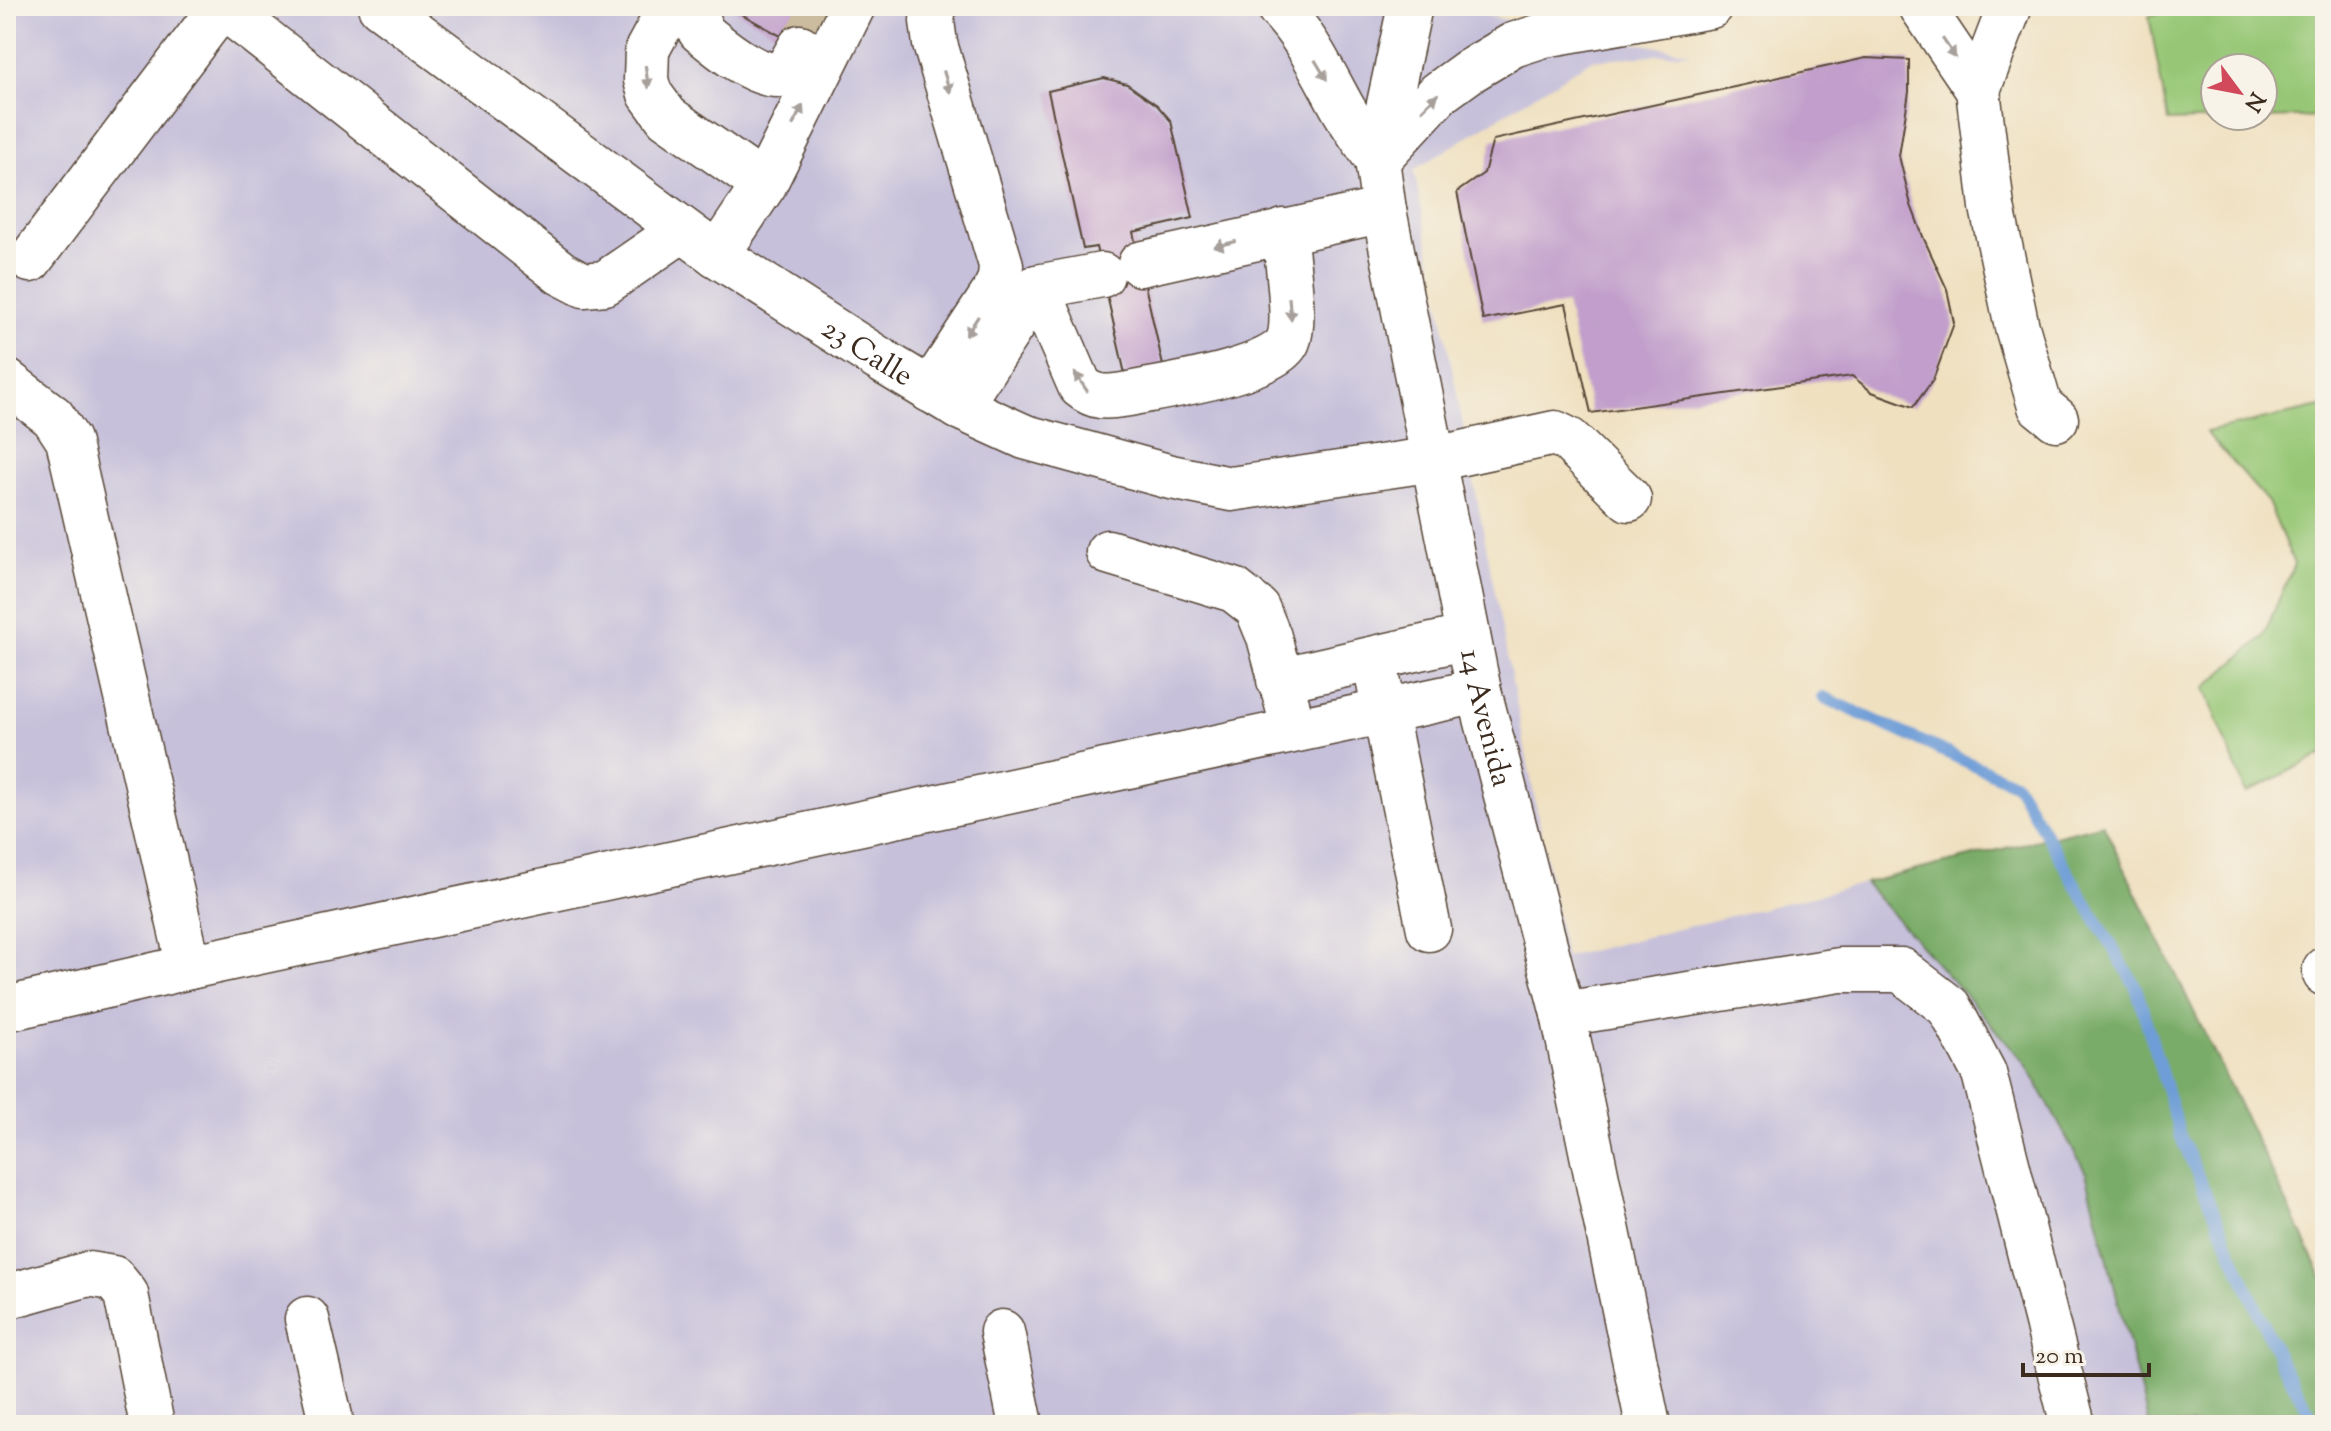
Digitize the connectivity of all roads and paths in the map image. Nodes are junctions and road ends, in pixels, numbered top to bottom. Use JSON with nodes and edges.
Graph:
{"nodes":[{"id":1,"x":222,"y":6,"type":"edge"},
{"id":2,"x":380,"y":6,"type":"edge"},
{"id":3,"x":671,"y":6,"type":"edge"},
{"id":4,"x":697,"y":6,"type":"edge"},
{"id":5,"x":853,"y":6,"type":"edge"},
{"id":6,"x":934,"y":6,"type":"edge"},
{"id":7,"x":1277,"y":6,"type":"edge"},
{"id":8,"x":1410,"y":6,"type":"edge"},
{"id":9,"x":1711,"y":6,"type":"edge"},
{"id":10,"x":1921,"y":6,"type":"edge"},
{"id":11,"x":2010,"y":6,"type":"edge"},
{"id":12,"x":800,"y":47,"type":"tunnel mouth"},
{"id":13,"x":1978,"y":90,"type":"junction"},
{"id":14,"x":1377,"y":160,"type":"junction"},
{"id":15,"x":764,"y":185,"type":"junction"},
{"id":16,"x":1384,"y":210,"type":"junction"},
{"id":17,"x":682,"y":230,"type":"junction"},
{"id":18,"x":1284,"y":231,"type":"junction"},
{"id":19,"x":717,"y":255,"type":"junction"},
{"id":20,"x":30,"y":260,"type":"dead end"},
{"id":21,"x":1037,"y":287,"type":"junction"},
{"id":22,"x":9,"y":386,"type":"edge"},
{"id":23,"x":944,"y":398,"type":"junction"},
{"id":24,"x":2056,"y":419,"type":"dead end"},
{"id":25,"x":1435,"y":459,"type":"junction"},
{"id":26,"x":1629,"y":499,"type":"dead end"},
{"id":27,"x":1108,"y":552,"type":"dead end"},
{"id":28,"x":1468,"y":637,"type":"junction"},
{"id":29,"x":1374,"y":659,"type":"junction"},
{"id":30,"x":1279,"y":680,"type":"junction"},
{"id":31,"x":1479,"y":691,"type":"junction"},
{"id":32,"x":1384,"y":713,"type":"junction"},
{"id":33,"x":1294,"y":730,"type":"junction"},
{"id":34,"x":1429,"y":929,"type":"dead end"},
{"id":35,"x":189,"y":967,"type":"junction"},
{"id":36,"x":6,"y":1009,"type":"edge"},
{"id":37,"x":1563,"y":1014,"type":"junction"},
{"id":38,"x":6,"y":1297,"type":"edge"},
{"id":39,"x":307,"y":1319,"type":"dead end"},
{"id":40,"x":1002,"y":1332,"type":"dead end"},
{"id":41,"x":152,"y":1425,"type":"edge"},
{"id":42,"x":332,"y":1425,"type":"edge"},
{"id":43,"x":1021,"y":1425,"type":"edge"},
{"id":44,"x":1648,"y":1425,"type":"edge"},
{"id":45,"x":2073,"y":1425,"type":"edge"}],
"edges":[{"from":1,"to":17,"type":"street"},
{"from":1,"to":20,"type":"street"},
{"from":2,"to":17,"type":"street","name":"23 Calle"},
{"from":3,"to":15,"type":"street","one_way":true},
{"from":4,"to":12,"type":"street"},
{"from":15,"to":5,"type":"street","one_way":true},
{"from":6,"to":23,"type":"street","one_way":true},
{"from":7,"to":14,"type":"street","one_way":true},
{"from":8,"to":14,"type":"street","name":"14 Avenida"},
{"from":14,"to":9,"type":"street","one_way":true},
{"from":10,"to":13,"type":"street","one_way":true},
{"from":11,"to":13,"type":"street"},
{"from":13,"to":24,"type":"street"},
{"from":14,"to":16,"type":"street","name":"14 Avenida"},
{"from":15,"to":19,"type":"street"},
{"from":16,"to":18,"type":"street"},
{"from":16,"to":25,"type":"street","name":"14 Avenida"},
{"from":17,"to":19,"type":"street","name":"23 Calle"},
{"from":18,"to":21,"type":"street","one_way":true},
{"from":18,"to":21,"type":"street","one_way":true},
{"from":19,"to":23,"type":"street","name":"23 Calle"},
{"from":21,"to":23,"type":"street"},
{"from":22,"to":35,"type":"street"},
{"from":23,"to":25,"type":"street","name":"23 Calle"},
{"from":25,"to":26,"type":"street","name":"23 Calle"},
{"from":25,"to":28,"type":"street","name":"14 Avenida"},
{"from":27,"to":30,"type":"street"},
{"from":28,"to":29,"type":"street"},
{"from":28,"to":31,"type":"street","name":"14 Avenida"},
{"from":29,"to":30,"type":"street"},
{"from":29,"to":32,"type":"street"},
{"from":30,"to":33,"type":"street"},
{"from":31,"to":32,"type":"street"},
{"from":31,"to":37,"type":"street","name":"14 Avenida"},
{"from":32,"to":33,"type":"street"},
{"from":32,"to":34,"type":"street"},
{"from":33,"to":35,"type":"street"},
{"from":35,"to":36,"type":"street"},
{"from":37,"to":44,"type":"street","name":"14 Avenida"},
{"from":37,"to":45,"type":"street"},
{"from":38,"to":41,"type":"street"},
{"from":39,"to":42,"type":"street"},
{"from":40,"to":43,"type":"street"}]}
